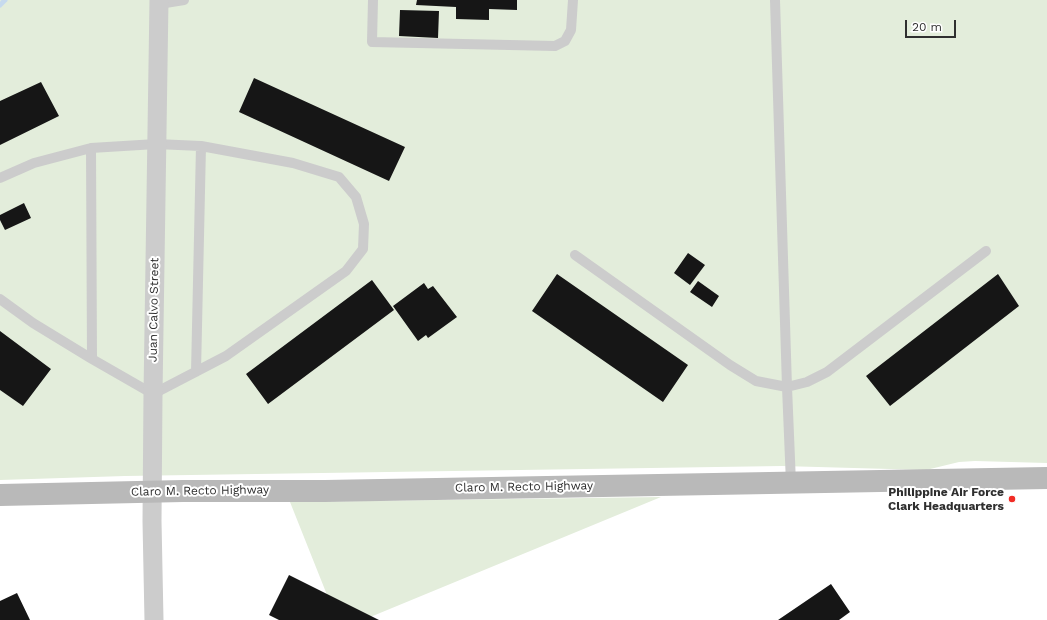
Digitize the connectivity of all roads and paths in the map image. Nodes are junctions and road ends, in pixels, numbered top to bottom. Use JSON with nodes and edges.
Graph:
{"nodes":[{"id":1,"x":184,"y":0,"type":"edge"},
{"id":2,"x":373,"y":0,"type":"edge"},
{"id":3,"x":573,"y":0,"type":"edge"},
{"id":4,"x":776,"y":0,"type":"edge"},
{"id":5,"x":159,"y":2,"type":"edge"},
{"id":6,"x":156,"y":144,"type":"junction"},
{"id":7,"x":200,"y":146,"type":"junction"},
{"id":8,"x":91,"y":148,"type":"junction"},
{"id":9,"x":0,"y":178,"type":"edge"},
{"id":10,"x":986,"y":251,"type":"dead end"},
{"id":11,"x":575,"y":256,"type":"dead end"},
{"id":12,"x":0,"y":299,"type":"edge"},
{"id":13,"x":92,"y":359,"type":"junction"},
{"id":14,"x":196,"y":372,"type":"junction"},
{"id":15,"x":787,"y":386,"type":"junction"},
{"id":16,"x":153,"y":394,"type":"junction"},
{"id":17,"x":1047,"y":478,"type":"edge"},
{"id":18,"x":791,"y":483,"type":"junction"},
{"id":19,"x":152,"y":492,"type":"junction"},
{"id":20,"x":0,"y":495,"type":"edge"},
{"id":21,"x":154,"y":620,"type":"edge"}],
"edges":[{"from":1,"to":5,"type":"lane"},
{"from":2,"to":3,"type":"lane"},
{"from":4,"to":15,"type":"lane"},
{"from":5,"to":6,"type":"street","name":"Juan Calvo Street"},
{"from":6,"to":7,"type":"lane"},
{"from":6,"to":8,"type":"lane"},
{"from":6,"to":16,"type":"street","name":"Juan Calvo Street"},
{"from":7,"to":14,"type":"lane"},
{"from":7,"to":14,"type":"lane"},
{"from":8,"to":9,"type":"lane"},
{"from":8,"to":13,"type":"lane"},
{"from":10,"to":15,"type":"lane"},
{"from":11,"to":15,"type":"lane"},
{"from":12,"to":13,"type":"lane"},
{"from":13,"to":16,"type":"lane"},
{"from":14,"to":16,"type":"lane"},
{"from":15,"to":18,"type":"lane"},
{"from":16,"to":19,"type":"street","name":"Juan Calvo Street"},
{"from":17,"to":18,"type":"main road","name":"Claro M. Recto Highway"},
{"from":18,"to":19,"type":"main road","name":"Claro M. Recto Highway"},
{"from":19,"to":20,"type":"main road","name":"Claro M. Recto Highway"},
{"from":19,"to":21,"type":"street","name":"Juan Calvo Street"}]}
